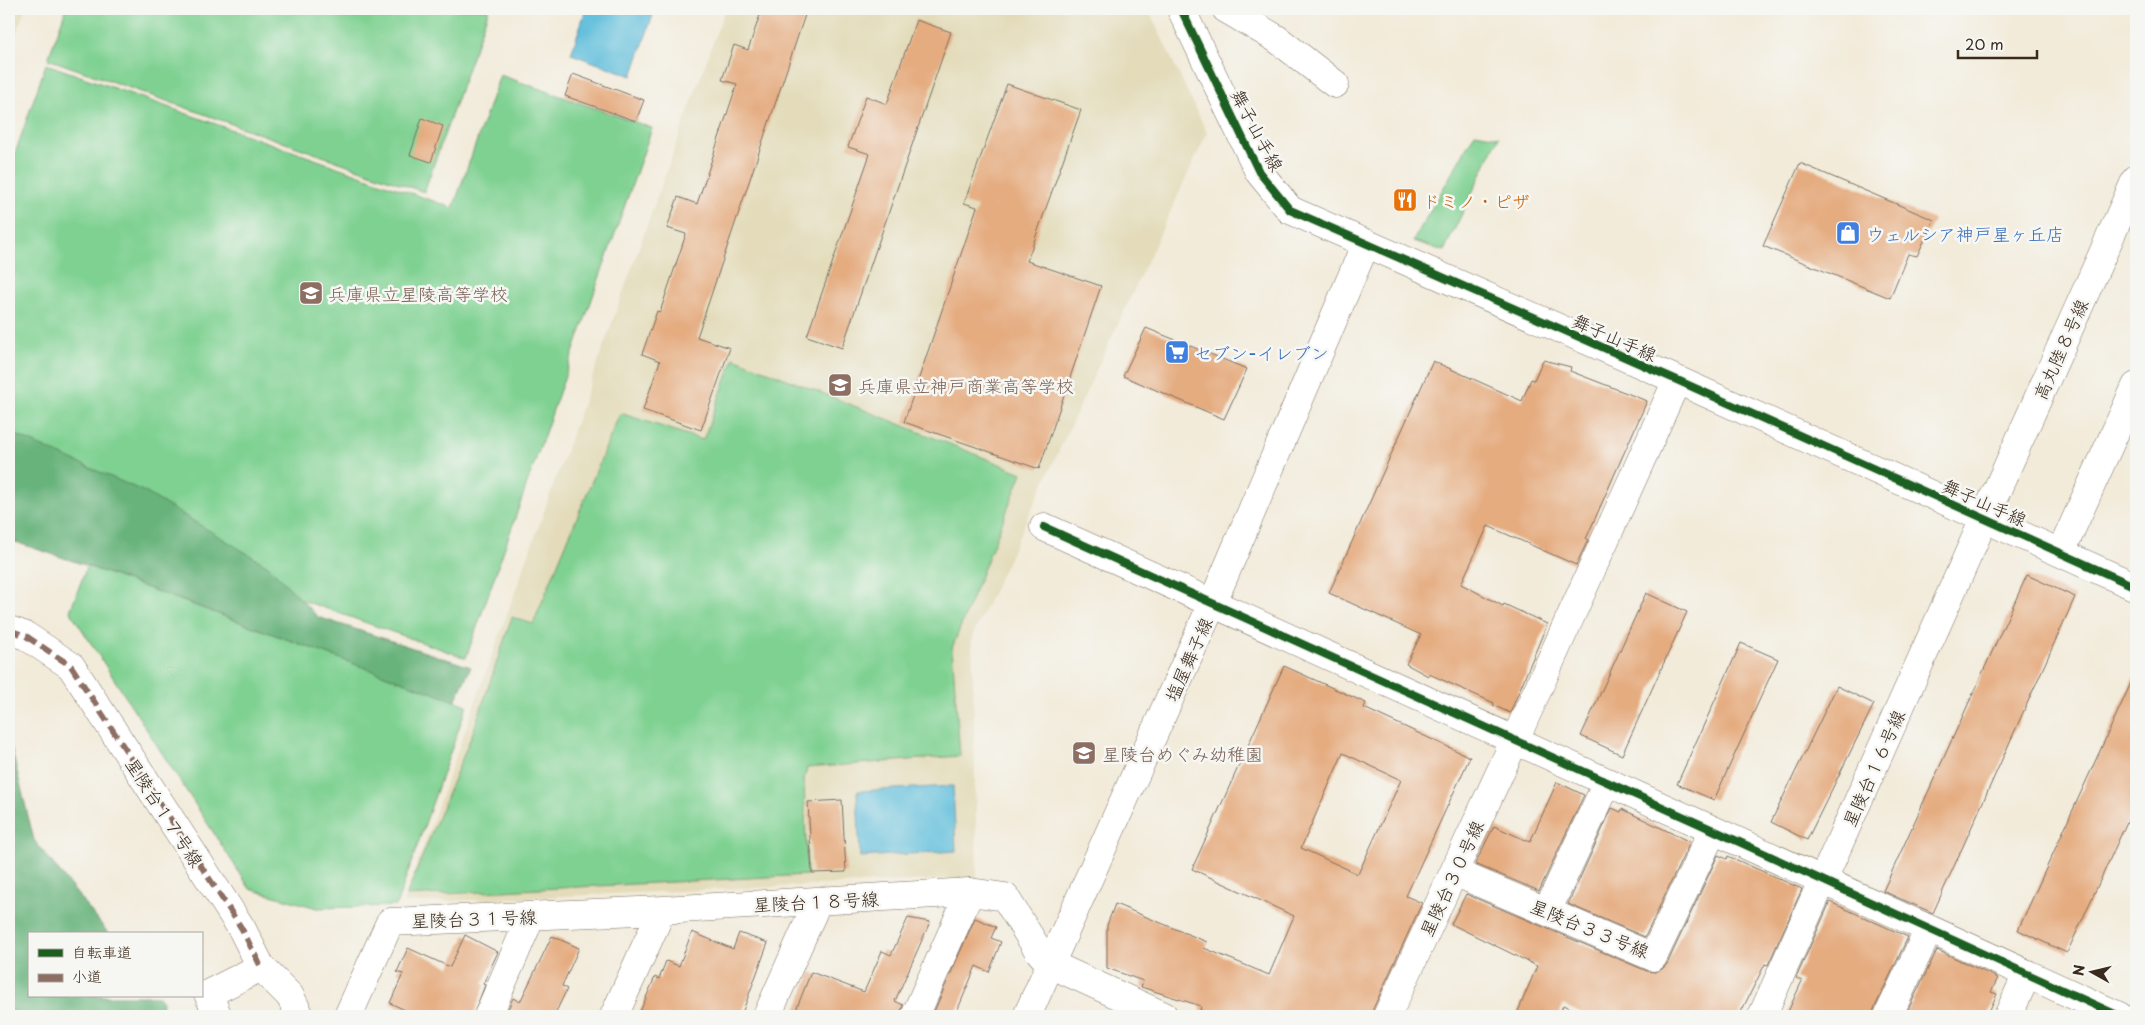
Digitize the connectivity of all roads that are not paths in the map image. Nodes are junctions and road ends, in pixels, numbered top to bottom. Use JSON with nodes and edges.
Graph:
{"nodes":[{"id":1,"x":1182,"y":9,"type":"edge"},
{"id":2,"x":1226,"y":9,"type":"edge"},
{"id":3,"x":1335,"y":84,"type":"dead end"},
{"id":4,"x":2136,"y":178,"type":"edge"},
{"id":5,"x":1366,"y":243,"type":"junction"},
{"id":6,"x":1677,"y":380,"type":"junction"},
{"id":7,"x":2136,"y":386,"type":"edge"},
{"id":8,"x":2127,"y":431,"type":"edge"},
{"id":9,"x":1984,"y":519,"type":"junction"},
{"id":10,"x":1044,"y":527,"type":"dead end"},
{"id":11,"x":2061,"y":552,"type":"junction"},
{"id":12,"x":2136,"y":587,"type":"edge"},
{"id":13,"x":1213,"y":602,"type":"junction"},
{"id":14,"x":9,"y":630,"type":"edge"},
{"id":15,"x":1515,"y":740,"type":"junction"},
{"id":16,"x":1607,"y":783,"type":"junction"},
{"id":17,"x":1713,"y":830,"type":"junction"},
{"id":18,"x":1454,"y":872,"type":"junction"},
{"id":19,"x":1823,"y":881,"type":"junction"},
{"id":20,"x":970,"y":892,"type":"junction"},
{"id":21,"x":818,"y":901,"type":"junction"},
{"id":22,"x":662,"y":910,"type":"junction"},
{"id":23,"x":1547,"y":912,"type":"junction"},
{"id":24,"x":531,"y":916,"type":"junction"},
{"id":25,"x":1929,"y":929,"type":"junction"},
{"id":26,"x":1050,"y":964,"type":"junction"},
{"id":27,"x":261,"y":967,"type":"junction"},
{"id":28,"x":2027,"y":974,"type":"junction"},
{"id":29,"x":218,"y":1016,"type":"edge"},
{"id":30,"x":300,"y":1016,"type":"edge"},
{"id":31,"x":348,"y":1016,"type":"edge"},
{"id":32,"x":488,"y":1016,"type":"edge"},
{"id":33,"x":614,"y":1016,"type":"edge"},
{"id":34,"x":767,"y":1016,"type":"edge"},
{"id":35,"x":915,"y":1016,"type":"edge"},
{"id":36,"x":1026,"y":1016,"type":"edge"},
{"id":37,"x":1164,"y":1016,"type":"edge"},
{"id":38,"x":1387,"y":1016,"type":"edge"},
{"id":39,"x":1762,"y":1016,"type":"edge"},
{"id":40,"x":1888,"y":1016,"type":"edge"},
{"id":41,"x":2008,"y":1016,"type":"edge"},
{"id":42,"x":2119,"y":1016,"type":"edge"}],
"edges":[{"from":1,"to":5,"type":"street","name":"舞子山手線"},
{"from":2,"to":3,"type":"street"},
{"from":4,"to":9,"type":"street","name":"高丸陸８号線"},
{"from":5,"to":6,"type":"street","name":"舞子山手線"},
{"from":5,"to":13,"type":"street","name":"塩屋舞子線"},
{"from":6,"to":9,"type":"street","name":"舞子山手線"},
{"from":6,"to":15,"type":"street","name":"星陵台３０号線"},
{"from":7,"to":8,"type":"street"},
{"from":8,"to":11,"type":"street"},
{"from":9,"to":11,"type":"street","name":"舞子山手線"},
{"from":9,"to":19,"type":"street","name":"星陵台１６号線"},
{"from":10,"to":13,"type":"street"},
{"from":11,"to":12,"type":"street","name":"舞子山手線"},
{"from":13,"to":15,"type":"street"},
{"from":13,"to":26,"type":"street","name":"塩屋舞子線"},
{"from":14,"to":27,"type":"street","name":"星陵台１７号線"},
{"from":15,"to":16,"type":"street"},
{"from":15,"to":18,"type":"street","name":"星陵台３０号線"},
{"from":16,"to":17,"type":"street"},
{"from":16,"to":23,"type":"street"},
{"from":17,"to":19,"type":"street"},
{"from":17,"to":23,"type":"street","name":"星陵台３３号線"},
{"from":18,"to":23,"type":"street","name":"星陵台３３号線"},
{"from":18,"to":38,"type":"street","name":"星陵台３０号線"},
{"from":19,"to":25,"type":"street"},
{"from":19,"to":39,"type":"street","name":"星陵台１６号線"},
{"from":20,"to":21,"type":"street","name":"星陵台１８号線"},
{"from":20,"to":26,"type":"street","name":"星陵台１８号線"},
{"from":20,"to":35,"type":"street"},
{"from":21,"to":22,"type":"street","name":"星陵台１８号線"},
{"from":21,"to":34,"type":"street"},
{"from":22,"to":24,"type":"street","name":"星陵台３１号線"},
{"from":22,"to":33,"type":"street"},
{"from":24,"to":31,"type":"street","name":"星陵台３１号線"},
{"from":24,"to":32,"type":"street"},
{"from":25,"to":28,"type":"street"},
{"from":25,"to":40,"type":"street"},
{"from":26,"to":36,"type":"street","name":"塩屋舞子線"},
{"from":26,"to":37,"type":"street"},
{"from":27,"to":29,"type":"street"},
{"from":27,"to":30,"type":"street","name":"星陵台１７号線"},
{"from":28,"to":41,"type":"street"},
{"from":28,"to":42,"type":"street"}]}
